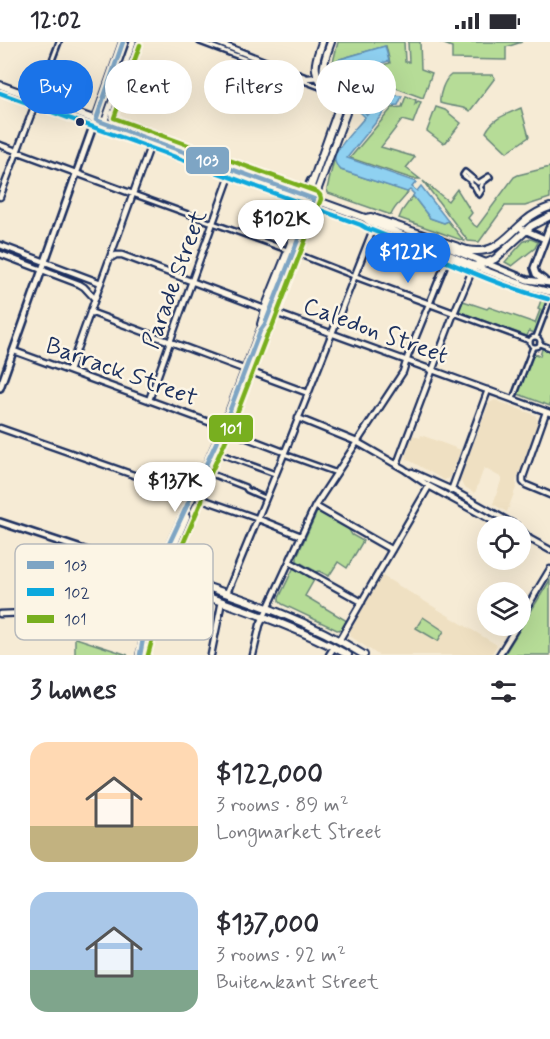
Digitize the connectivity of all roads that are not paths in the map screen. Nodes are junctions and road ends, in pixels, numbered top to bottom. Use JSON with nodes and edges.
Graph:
{"nodes":[{"id":1,"x":59,"y":42,"type":"edge"},
{"id":2,"x":123,"y":42,"type":"edge"},
{"id":3,"x":133,"y":42,"type":"edge"},
{"id":4,"x":138,"y":42,"type":"edge"},
{"id":5,"x":200,"y":42,"type":"edge"},
{"id":6,"x":216,"y":42,"type":"edge"},
{"id":7,"x":322,"y":42,"type":"edge"},
{"id":8,"x":330,"y":42,"type":"edge"},
{"id":9,"x":52,"y":60,"type":"edge"},
{"id":10,"x":317,"y":60,"type":"edge"},
{"id":11,"x":326,"y":60,"type":"edge"},
{"id":12,"x":316,"y":77,"type":"edge"},
{"id":13,"x":0,"y":85,"type":"edge"},
{"id":14,"x":18,"y":92,"type":"edge"},
{"id":15,"x":32,"y":114,"type":"edge"},
{"id":16,"x":79,"y":114,"type":"edge"},
{"id":17,"x":344,"y":114,"type":"edge"},
{"id":18,"x":96,"y":120,"type":"junction"},
{"id":19,"x":104,"y":123,"type":"junction"},
{"id":20,"x":152,"y":141,"type":"junction"},
{"id":21,"x":0,"y":145,"type":"edge"},
{"id":22,"x":17,"y":152,"type":"junction"},
{"id":23,"x":232,"y":170,"type":"junction"},
{"id":24,"x":77,"y":173,"type":"junction"},
{"id":25,"x":489,"y":176,"type":"joint"},
{"id":26,"x":133,"y":194,"type":"junction"},
{"id":27,"x":0,"y":197,"type":"edge"},
{"id":28,"x":310,"y":198,"type":"junction"},
{"id":29,"x":550,"y":207,"type":"edge"},
{"id":30,"x":550,"y":216,"type":"edge"},
{"id":31,"x":376,"y":221,"type":"junction"},
{"id":32,"x":213,"y":223,"type":"junction"},
{"id":33,"x":519,"y":226,"type":"junction"},
{"id":34,"x":550,"y":226,"type":"edge"},
{"id":35,"x":525,"y":231,"type":"junction"},
{"id":36,"x":423,"y":235,"type":"junction"},
{"id":37,"x":545,"y":239,"type":"junction"},
{"id":38,"x":117,"y":241,"type":"junction"},
{"id":39,"x":0,"y":245,"type":"edge"},
{"id":40,"x":291,"y":252,"type":"junction"},
{"id":41,"x":0,"y":254,"type":"edge"},
{"id":42,"x":122,"y":255,"type":"junction"},
{"id":43,"x":449,"y":255,"type":"junction"},
{"id":44,"x":111,"y":258,"type":"junction"},
{"id":45,"x":45,"y":262,"type":"junction"},
{"id":46,"x":475,"y":263,"type":"junction"},
{"id":47,"x":486,"y":263,"type":"junction"},
{"id":48,"x":42,"y":270,"type":"junction"},
{"id":49,"x":354,"y":276,"type":"junction"},
{"id":50,"x":192,"y":281,"type":"junction"},
{"id":51,"x":548,"y":282,"type":"edge"},
{"id":52,"x":101,"y":283,"type":"junction"},
{"id":53,"x":550,"y":292,"type":"edge"},
{"id":54,"x":95,"y":299,"type":"junction"},
{"id":55,"x":550,"y":300,"type":"edge"},
{"id":56,"x":429,"y":304,"type":"junction"},
{"id":57,"x":268,"y":310,"type":"junction"},
{"id":58,"x":90,"y":312,"type":"junction"},
{"id":59,"x":454,"y":313,"type":"junction"},
{"id":60,"x":332,"y":333,"type":"junction"},
{"id":61,"x":536,"y":337,"type":"junction"},
{"id":62,"x":530,"y":341,"type":"junction"},
{"id":63,"x":170,"y":342,"type":"junction"},
{"id":64,"x":540,"y":344,"type":"junction"},
{"id":65,"x":533,"y":347,"type":"junction"},
{"id":66,"x":550,"y":348,"type":"edge"},
{"id":67,"x":14,"y":351,"type":"junction"},
{"id":68,"x":407,"y":361,"type":"junction"},
{"id":69,"x":245,"y":370,"type":"junction"},
{"id":70,"x":433,"y":370,"type":"junction"},
{"id":71,"x":69,"y":371,"type":"junction"},
{"id":72,"x":0,"y":388,"type":"edge"},
{"id":73,"x":488,"y":390,"type":"junction"},
{"id":74,"x":308,"y":393,"type":"junction"},
{"id":75,"x":513,"y":399,"type":"junction"},
{"id":76,"x":149,"y":400,"type":"junction"},
{"id":77,"x":548,"y":412,"type":"edge"},
{"id":78,"x":298,"y":418,"type":"junction"},
{"id":79,"x":0,"y":428,"type":"edge"},
{"id":80,"x":223,"y":428,"type":"junction"},
{"id":81,"x":357,"y":442,"type":"junction"},
{"id":82,"x":213,"y":451,"type":"junction"},
{"id":83,"x":284,"y":453,"type":"junction"},
{"id":84,"x":397,"y":464,"type":"junction"},
{"id":85,"x":404,"y":469,"type":"junction"},
{"id":86,"x":204,"y":471,"type":"junction"},
{"id":87,"x":337,"y":473,"type":"junction"},
{"id":88,"x":275,"y":474,"type":"junction"},
{"id":89,"x":429,"y":486,"type":"junction"},
{"id":90,"x":452,"y":490,"type":"junction"},
{"id":91,"x":550,"y":495,"type":"edge"},
{"id":92,"x":194,"y":496,"type":"junction"},
{"id":93,"x":448,"y":496,"type":"junction"},
{"id":94,"x":265,"y":498,"type":"junction"},
{"id":95,"x":315,"y":506,"type":"junction"},
{"id":96,"x":484,"y":516,"type":"edge"},
{"id":97,"x":499,"y":516,"type":"edge"},
{"id":98,"x":256,"y":518,"type":"junction"},
{"id":99,"x":0,"y":522,"type":"edge"},
{"id":100,"x":301,"y":536,"type":"junction"},
{"id":101,"x":531,"y":540,"type":"edge"},
{"id":102,"x":66,"y":544,"type":"edge"},
{"id":103,"x":172,"y":544,"type":"edge"},
{"id":104,"x":392,"y":550,"type":"junction"},
{"id":105,"x":550,"y":550,"type":"edge"},
{"id":106,"x":290,"y":562,"type":"junction"},
{"id":107,"x":550,"y":569,"type":"edge"},
{"id":108,"x":213,"y":588,"type":"edge"},
{"id":109,"x":227,"y":592,"type":"junction"},
{"id":110,"x":213,"y":598,"type":"edge"},
{"id":111,"x":222,"y":601,"type":"junction"},
{"id":112,"x":531,"y":601,"type":"edge"},
{"id":113,"x":362,"y":602,"type":"junction"},
{"id":114,"x":268,"y":608,"type":"junction"},
{"id":115,"x":15,"y":613,"type":"edge"},
{"id":116,"x":0,"y":614,"type":"edge"},
{"id":117,"x":264,"y":617,"type":"junction"},
{"id":118,"x":511,"y":636,"type":"edge"},
{"id":119,"x":340,"y":639,"type":"junction"},
{"id":120,"x":144,"y":640,"type":"edge"},
{"id":121,"x":334,"y":647,"type":"junction"},
{"id":122,"x":140,"y":655,"type":"edge"},
{"id":123,"x":211,"y":655,"type":"edge"},
{"id":124,"x":253,"y":655,"type":"edge"},
{"id":125,"x":329,"y":655,"type":"edge"},
{"id":126,"x":348,"y":655,"type":"edge"},
{"id":127,"x":364,"y":655,"type":"edge"},
{"id":128,"x":499,"y":655,"type":"edge"}],
"edges":[{"from":1,"to":9,"type":"street"},
{"from":2,"to":18,"type":"street"},
{"from":3,"to":19,"type":"street"},
{"from":4,"to":5,"type":"street"},
{"from":6,"to":12,"type":"street"},
{"from":7,"to":10,"type":"main road"},
{"from":8,"to":11,"type":"main road"},
{"from":13,"to":14,"type":"main road"},
{"from":15,"to":22,"type":"street"},
{"from":16,"to":18,"type":"main road"},
{"from":17,"to":28,"type":"main road"},
{"from":18,"to":19,"type":"main road"},
{"from":18,"to":24,"type":"street"},
{"from":19,"to":20,"type":"main road"},
{"from":20,"to":23,"type":"main road"},
{"from":20,"to":26,"type":"street"},
{"from":21,"to":22,"type":"street"},
{"from":22,"to":24,"type":"street"},
{"from":22,"to":27,"type":"street"},
{"from":23,"to":28,"type":"main road"},
{"from":23,"to":32,"type":"street","name":"Parade Street"},
{"from":24,"to":26,"type":"street"},
{"from":24,"to":45,"type":"street"},
{"from":25,"to":25,"type":"street"},
{"from":26,"to":32,"type":"street"},
{"from":26,"to":38,"type":"street"},
{"from":28,"to":31,"type":"main road"},
{"from":28,"to":40,"type":"main road"},
{"from":29,"to":33,"type":"main road"},
{"from":30,"to":35,"type":"main road"},
{"from":31,"to":36,"type":"main road"},
{"from":31,"to":43,"type":"main road"},
{"from":31,"to":49,"type":"street"},
{"from":32,"to":40,"type":"street"},
{"from":32,"to":50,"type":"street","name":"Parade Street"},
{"from":33,"to":35,"type":"street"},
{"from":33,"to":36,"type":"main road"},
{"from":34,"to":37,"type":"street"},
{"from":35,"to":37,"type":"street"},
{"from":35,"to":47,"type":"main road"},
{"from":36,"to":46,"type":"main road"},
{"from":37,"to":51,"type":"street"},
{"from":38,"to":42,"type":"street"},
{"from":38,"to":44,"type":"street"},
{"from":39,"to":45,"type":"street"},
{"from":40,"to":49,"type":"street"},
{"from":40,"to":57,"type":"main road"},
{"from":41,"to":48,"type":"street"},
{"from":42,"to":44,"type":"street"},
{"from":42,"to":50,"type":"street","name":"Caledon Street"},
{"from":43,"to":46,"type":"main road"},
{"from":43,"to":56,"type":"street"},
{"from":44,"to":52,"type":"street"},
{"from":45,"to":48,"type":"street"},
{"from":45,"to":52,"type":"street"},
{"from":46,"to":47,"type":"main road"},
{"from":46,"to":53,"type":"street"},
{"from":46,"to":59,"type":"street"},
{"from":47,"to":51,"type":"street"},
{"from":48,"to":54,"type":"street"},
{"from":48,"to":67,"type":"street"},
{"from":49,"to":56,"type":"street"},
{"from":49,"to":60,"type":"street"},
{"from":50,"to":57,"type":"street","name":"Caledon Street"},
{"from":50,"to":63,"type":"street","name":"Parade Street"},
{"from":52,"to":54,"type":"street"},
{"from":54,"to":58,"type":"street"},
{"from":55,"to":61,"type":"street"},
{"from":56,"to":59,"type":"street"},
{"from":56,"to":68,"type":"street"},
{"from":57,"to":60,"type":"street","name":"Caledon Street"},
{"from":57,"to":69,"type":"main road"},
{"from":58,"to":63,"type":"street"},
{"from":58,"to":71,"type":"street"},
{"from":59,"to":62,"type":"street"},
{"from":59,"to":70,"type":"street"},
{"from":60,"to":68,"type":"street","name":"Caledon Street"},
{"from":60,"to":74,"type":"street"},
{"from":61,"to":62,"type":"street"},
{"from":61,"to":64,"type":"street"},
{"from":62,"to":65,"type":"street"},
{"from":63,"to":69,"type":"street"},
{"from":63,"to":76,"type":"street","name":"Parade Street"},
{"from":64,"to":65,"type":"street"},
{"from":64,"to":66,"type":"street"},
{"from":65,"to":75,"type":"street"},
{"from":67,"to":71,"type":"street","name":"Barrack Street"},
{"from":67,"to":72,"type":"street"},
{"from":68,"to":70,"type":"street","name":"Caledon Street"},
{"from":68,"to":81,"type":"street"},
{"from":69,"to":74,"type":"street"},
{"from":69,"to":80,"type":"main road"},
{"from":70,"to":73,"type":"street","name":"Caledon Street"},
{"from":70,"to":84,"type":"street"},
{"from":71,"to":76,"type":"street","name":"Barrack Street"},
{"from":73,"to":75,"type":"street","name":"Caledon Street"},
{"from":73,"to":90,"type":"street"},
{"from":74,"to":78,"type":"street"},
{"from":75,"to":77,"type":"street","name":"Caledon Street"},
{"from":76,"to":80,"type":"street","name":"Barrack Street"},
{"from":77,"to":91,"type":"street"},
{"from":78,"to":81,"type":"street"},
{"from":78,"to":83,"type":"street"},
{"from":79,"to":92,"type":"street"},
{"from":80,"to":82,"type":"main road"},
{"from":80,"to":83,"type":"street","name":"Barrack Street"},
{"from":81,"to":84,"type":"street"},
{"from":81,"to":87,"type":"street"},
{"from":82,"to":86,"type":"main road"},
{"from":82,"to":88,"type":"street"},
{"from":83,"to":87,"type":"street","name":"Barrack Street"},
{"from":83,"to":88,"type":"street"},
{"from":84,"to":85,"type":"street"},
{"from":85,"to":89,"type":"street"},
{"from":85,"to":90,"type":"street"},
{"from":86,"to":92,"type":"main road"},
{"from":86,"to":94,"type":"street"},
{"from":87,"to":95,"type":"street"},
{"from":88,"to":94,"type":"street"},
{"from":89,"to":93,"type":"street"},
{"from":89,"to":104,"type":"street"},
{"from":90,"to":93,"type":"street"},
{"from":90,"to":97,"type":"street"},
{"from":92,"to":98,"type":"street"},
{"from":92,"to":103,"type":"main road"},
{"from":93,"to":96,"type":"street"},
{"from":94,"to":98,"type":"street"},
{"from":95,"to":100,"type":"street"},
{"from":95,"to":104,"type":"street"},
{"from":98,"to":100,"type":"street"},
{"from":98,"to":109,"type":"street"},
{"from":99,"to":102,"type":"street"},
{"from":100,"to":106,"type":"street"},
{"from":101,"to":105,"type":"street"},
{"from":104,"to":113,"type":"street"},
{"from":106,"to":113,"type":"street"},
{"from":106,"to":114,"type":"street"},
{"from":107,"to":112,"type":"street"},
{"from":108,"to":109,"type":"main road"},
{"from":109,"to":114,"type":"main road"},
{"from":110,"to":111,"type":"main road"},
{"from":111,"to":117,"type":"main road"},
{"from":111,"to":123,"type":"street"},
{"from":113,"to":119,"type":"street"},
{"from":114,"to":117,"type":"street"},
{"from":114,"to":119,"type":"main road"},
{"from":115,"to":116,"type":"street"},
{"from":117,"to":121,"type":"main road"},
{"from":117,"to":124,"type":"street"},
{"from":118,"to":128,"type":"street"},
{"from":119,"to":127,"type":"main road"},
{"from":120,"to":122,"type":"street"},
{"from":121,"to":125,"type":"street"},
{"from":121,"to":126,"type":"main road"}]}
